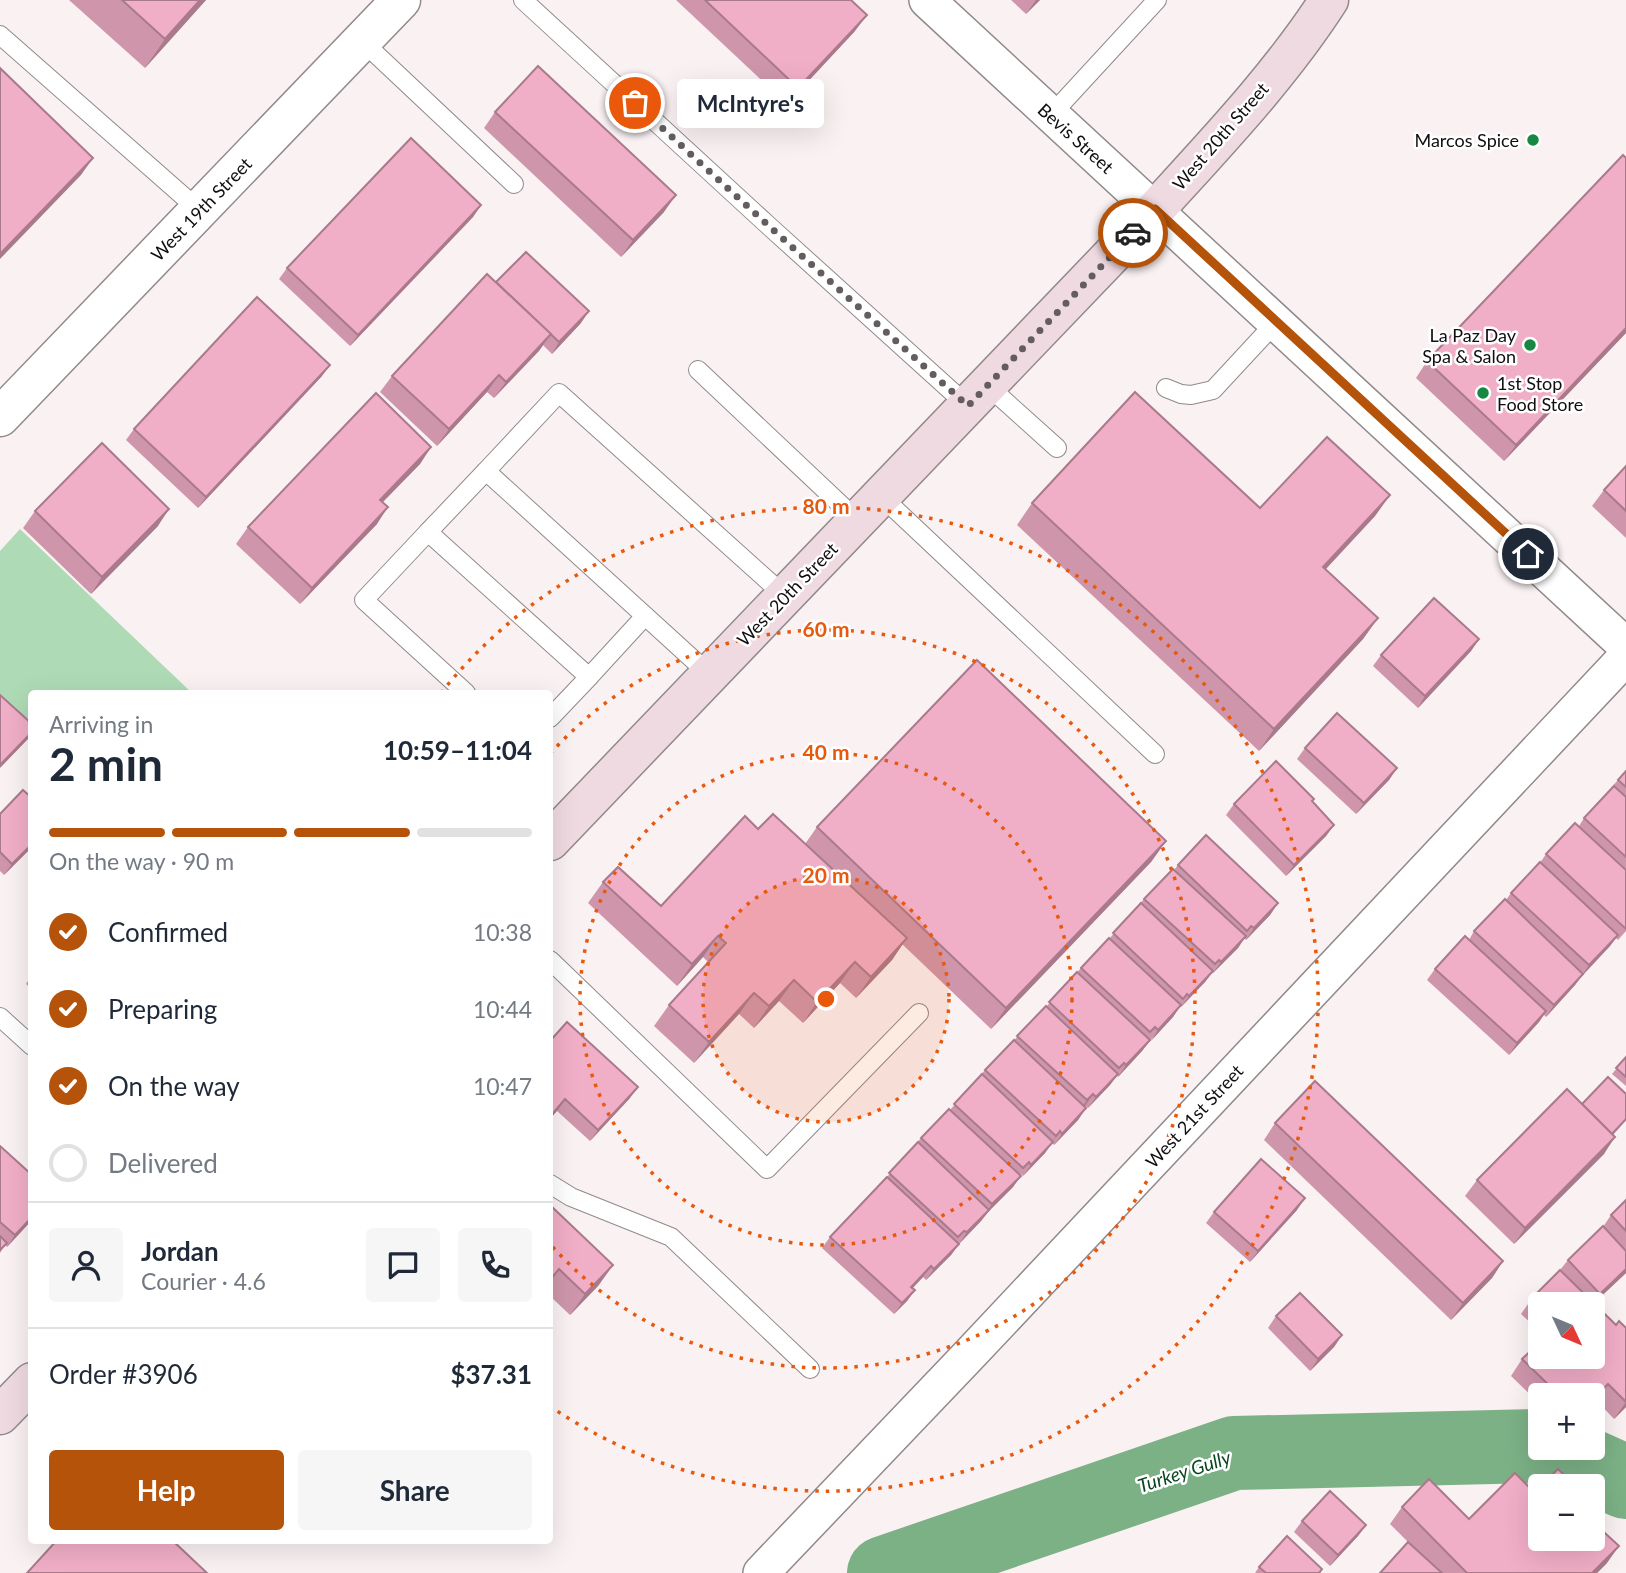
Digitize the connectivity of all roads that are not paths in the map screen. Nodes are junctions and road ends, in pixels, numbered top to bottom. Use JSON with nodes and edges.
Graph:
{"nodes":[{"id":1,"x":401,"y":0,"type":"edge"},
{"id":2,"x":523,"y":0,"type":"edge"},
{"id":3,"x":927,"y":0,"type":"edge"},
{"id":4,"x":1157,"y":0,"type":"edge"},
{"id":5,"x":1329,"y":0,"type":"edge"},
{"id":6,"x":0,"y":35,"type":"edge"},
{"id":7,"x":362,"y":41,"type":"junction"},
{"id":8,"x":1051,"y":115,"type":"junction"},
{"id":9,"x":514,"y":184,"type":"dead end"},
{"id":10,"x":1155,"y":209,"type":"junction"},
{"id":11,"x":200,"y":210,"type":"junction"},
{"id":12,"x":1276,"y":323,"type":"junction"},
{"id":13,"x":698,"y":370,"type":"dead end"},
{"id":14,"x":1166,"y":388,"type":"dead end"},
{"id":15,"x":977,"y":396,"type":"junction"},
{"id":16,"x":0,"y":417,"type":"edge"},
{"id":17,"x":1057,"y":448,"type":"dead end"},
{"id":18,"x":486,"y":471,"type":"junction"},
{"id":19,"x":869,"y":508,"type":"junction"},
{"id":20,"x":428,"y":532,"type":"junction"},
{"id":21,"x":785,"y":596,"type":"junction"},
{"id":22,"x":645,"y":616,"type":"junction"},
{"id":23,"x":1626,"y":646,"type":"edge"},
{"id":24,"x":1626,"y":657,"type":"edge"},
{"id":25,"x":709,"y":674,"type":"junction"},
{"id":26,"x":589,"y":677,"type":"junction"},
{"id":27,"x":463,"y":690,"type":"edge"},
{"id":28,"x":553,"y":715,"type":"edge"},
{"id":29,"x":1155,"y":754,"type":"dead end"},
{"id":30,"x":553,"y":838,"type":"edge"},
{"id":31,"x":553,"y":963,"type":"edge"},
{"id":32,"x":919,"y":1013,"type":"dead end"},
{"id":33,"x":0,"y":1017,"type":"edge"},
{"id":34,"x":28,"y":1042,"type":"edge"},
{"id":35,"x":553,"y":1186,"type":"edge"},
{"id":36,"x":810,"y":1369,"type":"dead end"},
{"id":37,"x":28,"y":1386,"type":"edge"},
{"id":38,"x":0,"y":1415,"type":"edge"},
{"id":39,"x":761,"y":1573,"type":"edge"}],
"edges":[{"from":1,"to":7,"type":"street","name":"West 19th Street"},
{"from":2,"to":15,"type":"lane"},
{"from":3,"to":8,"type":"street","name":"Bevis Street"},
{"from":4,"to":8,"type":"lane"},
{"from":5,"to":10,"type":"main road","name":"West 20th Street"},
{"from":6,"to":11,"type":"lane"},
{"from":7,"to":9,"type":"lane"},
{"from":7,"to":11,"type":"street","name":"West 19th Street"},
{"from":8,"to":10,"type":"street","name":"Bevis Street"},
{"from":10,"to":12,"type":"street","name":"Bevis Street"},
{"from":10,"to":15,"type":"main road","name":"West 20th Street"},
{"from":11,"to":16,"type":"street","name":"West 19th Street"},
{"from":12,"to":14,"type":"lane"},
{"from":12,"to":23,"type":"street","name":"Bevis Street"},
{"from":13,"to":19,"type":"lane"},
{"from":15,"to":17,"type":"lane"},
{"from":15,"to":19,"type":"main road","name":"West 20th Street"},
{"from":18,"to":20,"type":"lane"},
{"from":18,"to":21,"type":"lane"},
{"from":18,"to":22,"type":"lane"},
{"from":19,"to":21,"type":"main road","name":"West 20th Street"},
{"from":19,"to":29,"type":"lane"},
{"from":20,"to":26,"type":"lane"},
{"from":20,"to":27,"type":"lane"},
{"from":21,"to":25,"type":"main road","name":"West 20th Street"},
{"from":22,"to":25,"type":"lane"},
{"from":22,"to":26,"type":"lane"},
{"from":24,"to":39,"type":"street","name":"West 21st Street"},
{"from":25,"to":30,"type":"main road","name":"West 20th Street"},
{"from":26,"to":28,"type":"lane"},
{"from":31,"to":32,"type":"lane"},
{"from":33,"to":34,"type":"lane"},
{"from":35,"to":36,"type":"lane"},
{"from":37,"to":38,"type":"main road"}]}
